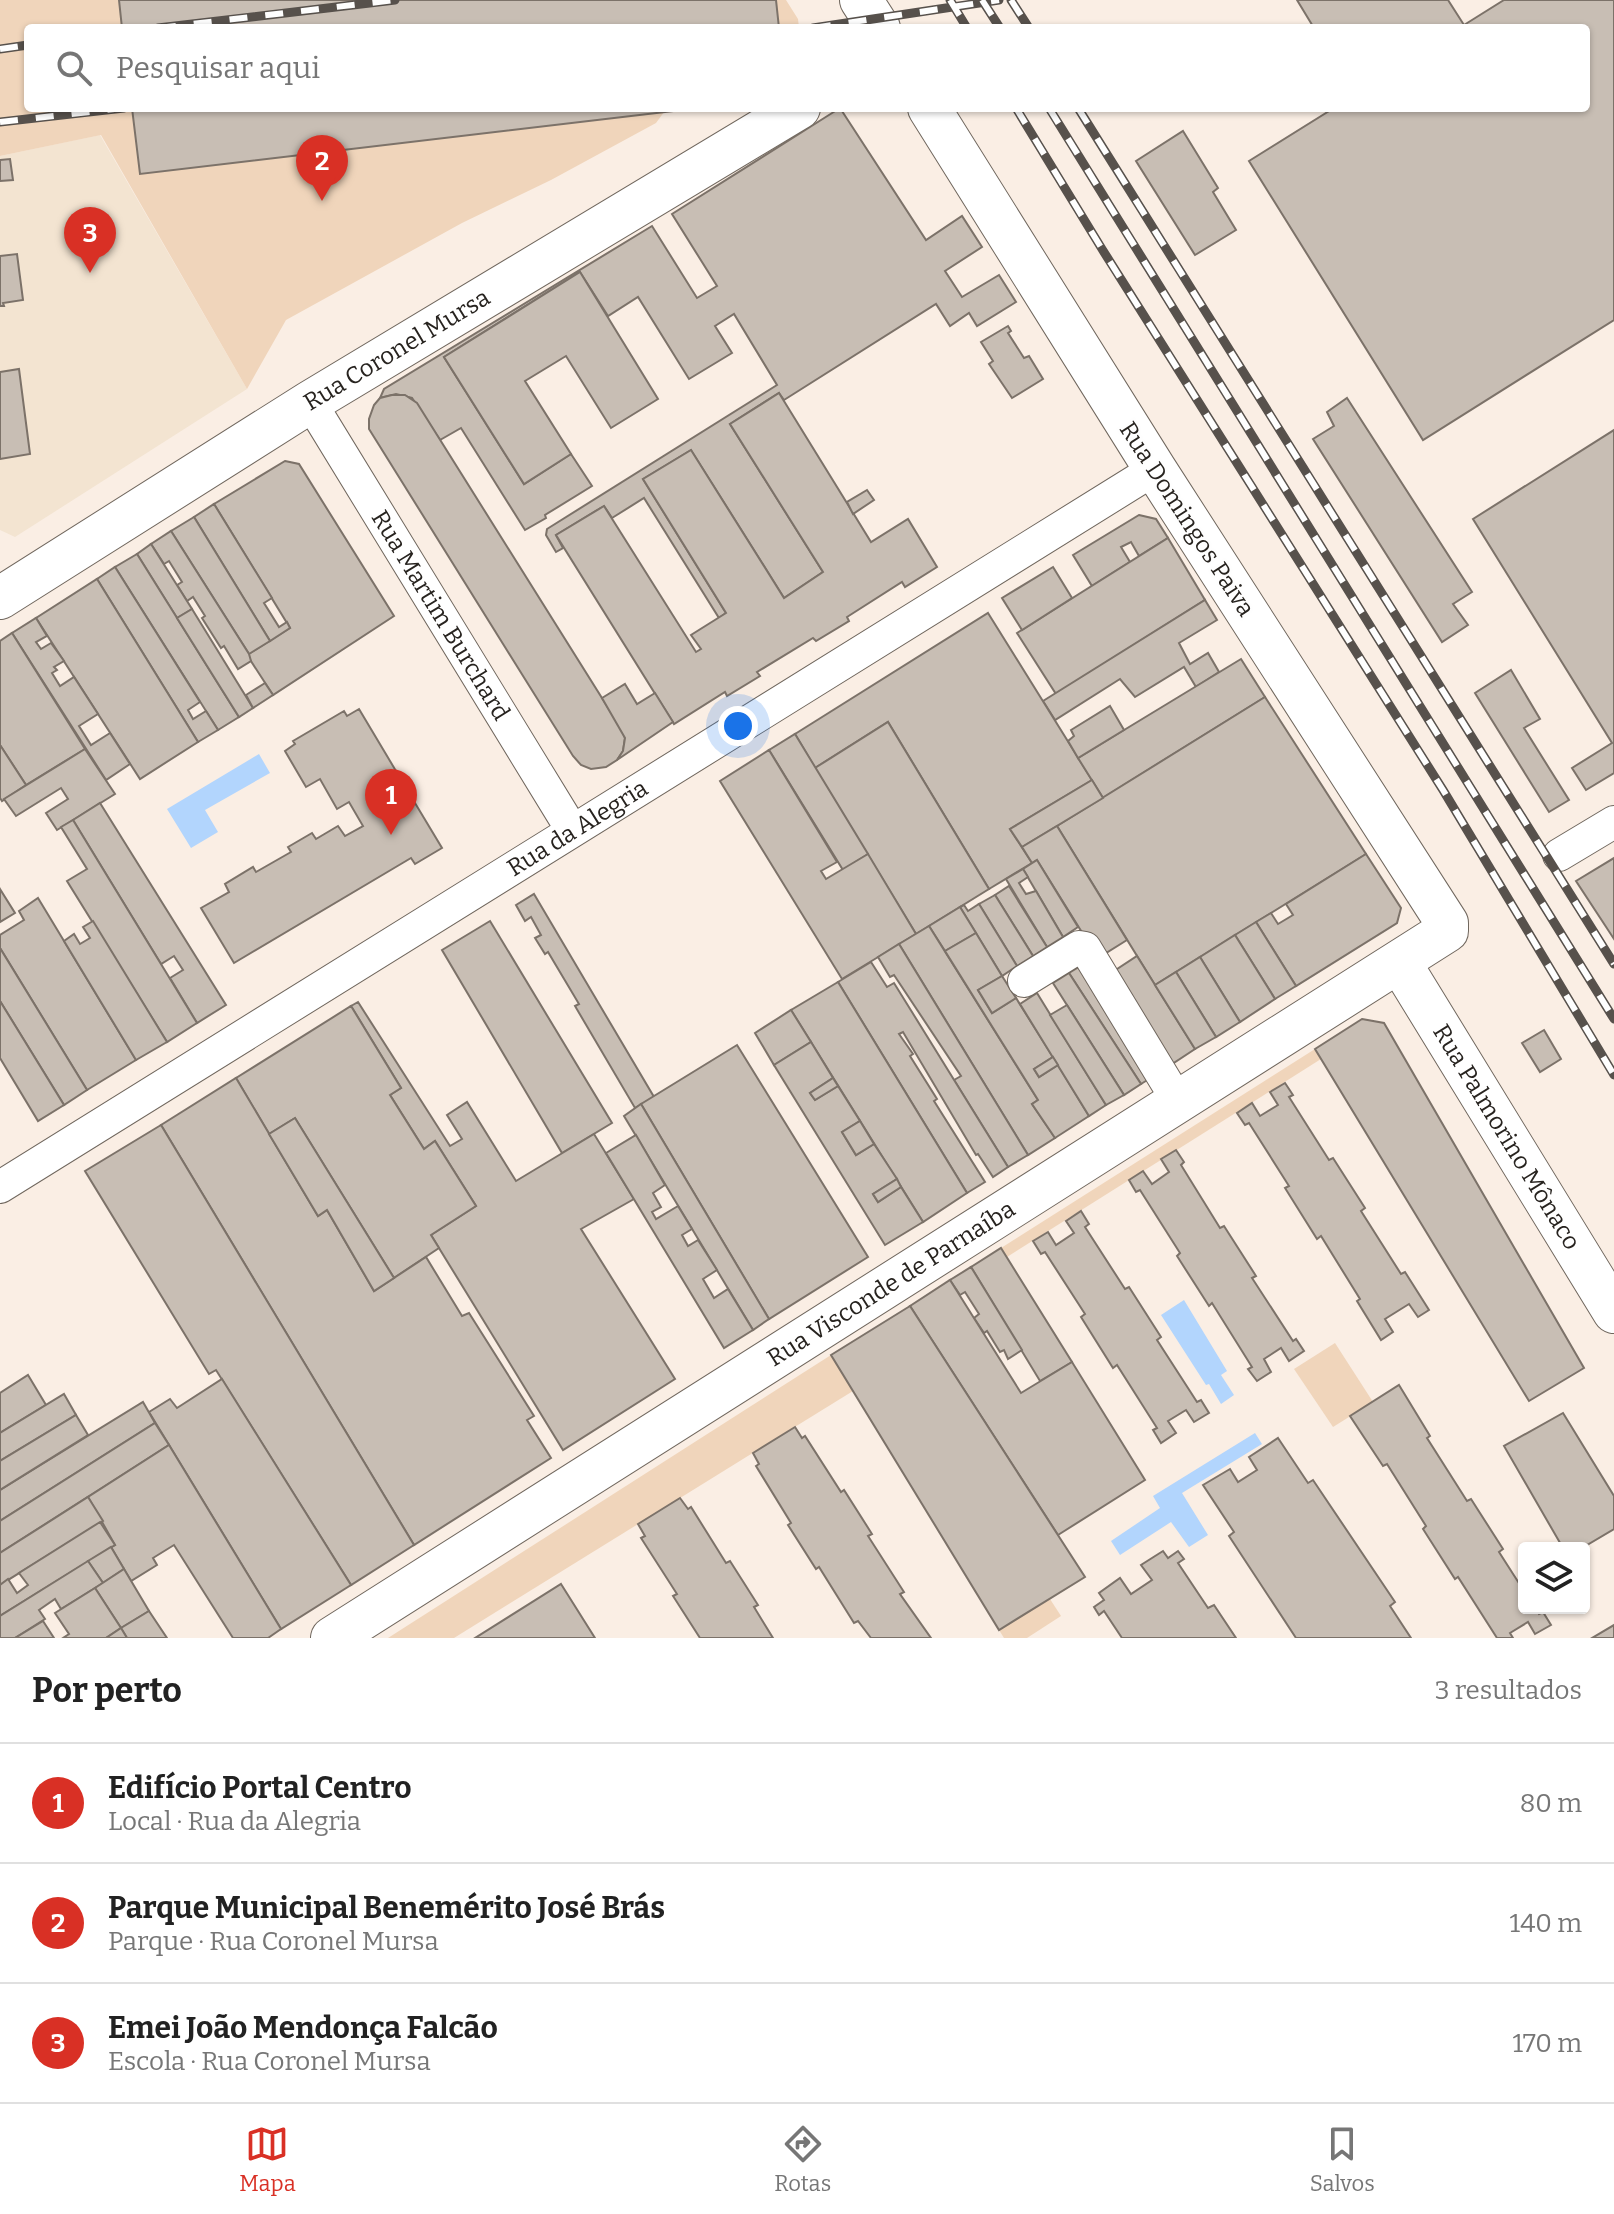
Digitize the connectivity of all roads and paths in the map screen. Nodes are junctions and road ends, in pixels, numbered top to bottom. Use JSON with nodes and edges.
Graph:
{"nodes":[{"id":1,"x":861,"y":0,"type":"edge"},
{"id":2,"x":876,"y":24,"type":"edge"},
{"id":3,"x":792,"y":112,"type":"edge"},
{"id":4,"x":932,"y":112,"type":"edge"},
{"id":5,"x":310,"y":402,"type":"junction"},
{"id":6,"x":1155,"y":469,"type":"junction"},
{"id":7,"x":0,"y":598,"type":"edge"},
{"id":8,"x":1614,"y":822,"type":"edge"},
{"id":9,"x":572,"y":830,"type":"junction"},
{"id":10,"x":1559,"y":855,"type":"dead end"},
{"id":11,"x":1448,"y":928,"type":"joint"},
{"id":12,"x":1400,"y":963,"type":"junction"},
{"id":13,"x":1024,"y":981,"type":"dead end"},
{"id":14,"x":1179,"y":1103,"type":"junction"},
{"id":15,"x":0,"y":1187,"type":"edge"},
{"id":16,"x":1614,"y":1312,"type":"edge"},
{"id":17,"x":332,"y":1638,"type":"edge"}],
"edges":[{"from":1,"to":2,"type":"street"},
{"from":3,"to":5,"type":"street","name":"Rua Coronel Mursa"},
{"from":4,"to":6,"type":"street","name":"Rua Domingos Paiva"},
{"from":5,"to":7,"type":"street","name":"Rua Coronel Mursa"},
{"from":5,"to":9,"type":"street","name":"Rua Martim Burchard"},
{"from":6,"to":9,"type":"street","name":"Rua da Alegria"},
{"from":6,"to":11,"type":"street","name":"Rua Domingos Paiva"},
{"from":8,"to":10,"type":"street"},
{"from":9,"to":15,"type":"street","name":"Rua da Alegria"},
{"from":11,"to":12,"type":"street","name":"Rua Visconde de Parnaíba"},
{"from":12,"to":14,"type":"street","name":"Rua Visconde de Parnaíba"},
{"from":12,"to":16,"type":"street","name":"Rua Palmorino Mônaco"},
{"from":13,"to":14,"type":"street"},
{"from":14,"to":17,"type":"street","name":"Rua Visconde de Parnaíba"}]}
